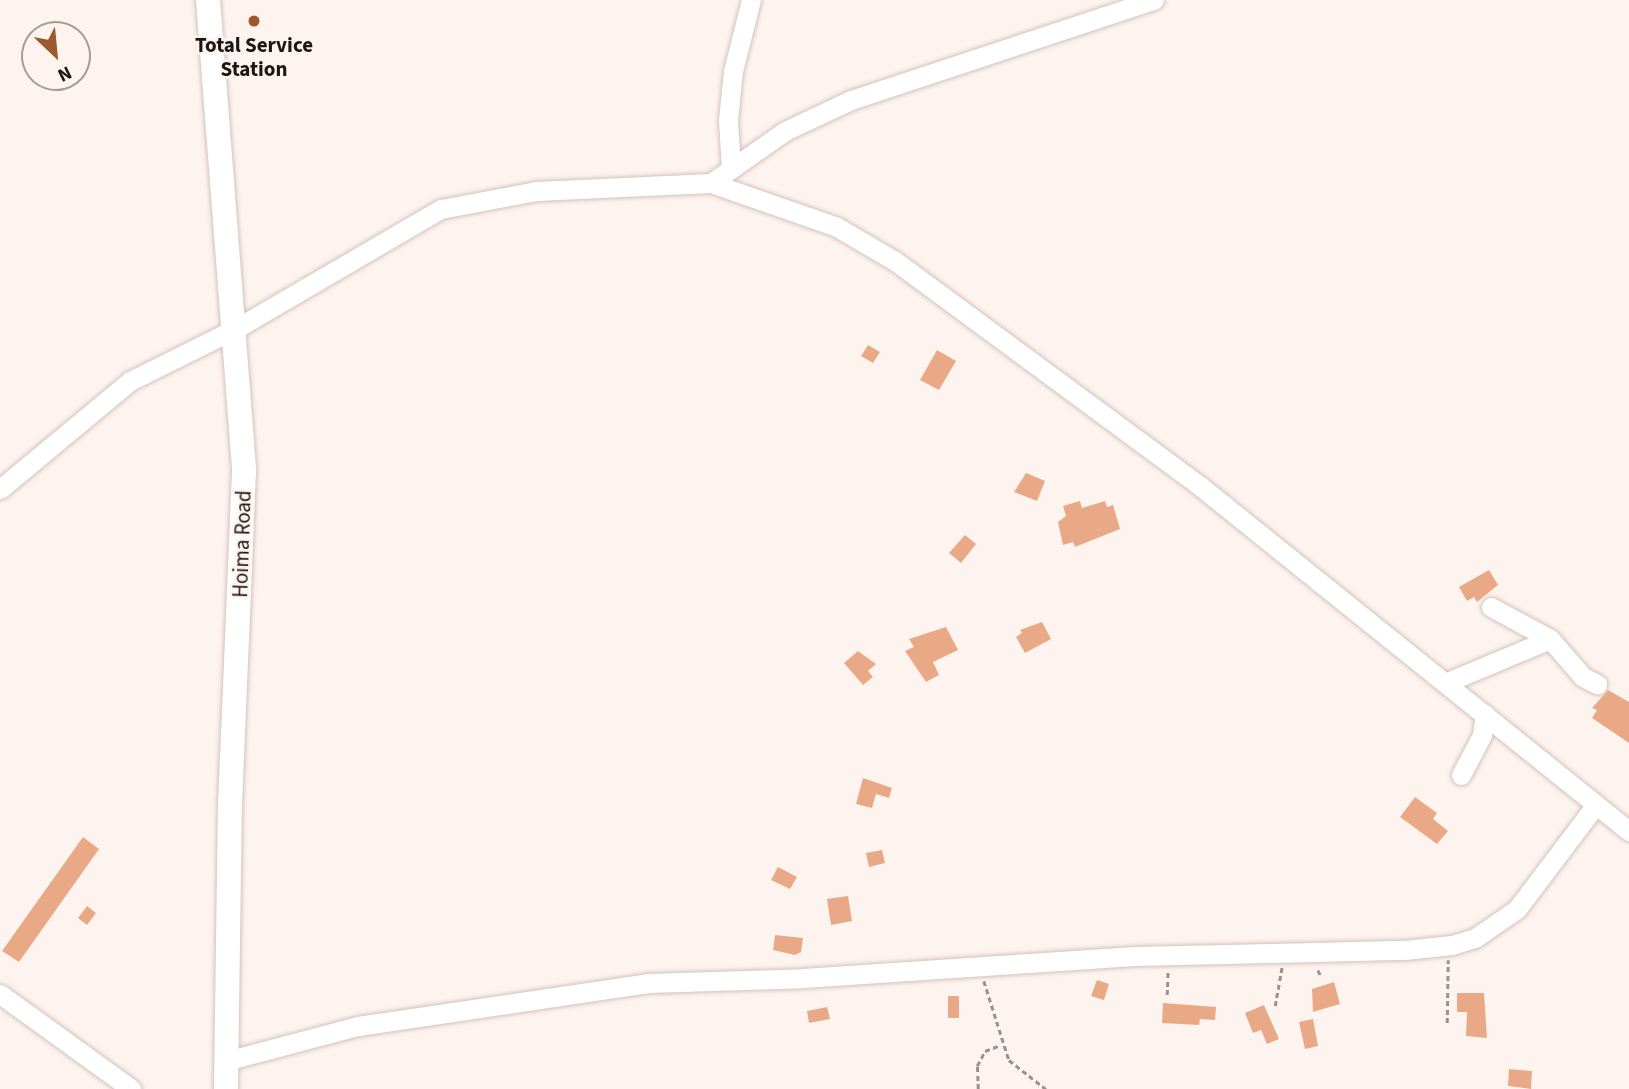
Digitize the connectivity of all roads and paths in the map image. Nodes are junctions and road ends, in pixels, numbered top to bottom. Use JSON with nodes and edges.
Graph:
{"nodes":[{"id":1,"x":208,"y":0,"type":"edge"},
{"id":2,"x":751,"y":0,"type":"edge"},
{"id":3,"x":1154,"y":0,"type":"edge"},
{"id":4,"x":731,"y":169,"type":"junction"},
{"id":5,"x":711,"y":183,"type":"junction"},
{"id":6,"x":237,"y":328,"type":"junction"},
{"id":7,"x":0,"y":489,"type":"edge"},
{"id":8,"x":1491,"y":607,"type":"dead end"},
{"id":9,"x":1550,"y":639,"type":"junction"},
{"id":10,"x":1445,"y":683,"type":"junction"},
{"id":11,"x":1597,"y":684,"type":"dead end"},
{"id":12,"x":1485,"y":714,"type":"junction"},
{"id":13,"x":1461,"y":775,"type":"dead end"},
{"id":14,"x":1595,"y":806,"type":"junction"},
{"id":15,"x":1629,"y":831,"type":"edge"},
{"id":16,"x":1437,"y":947,"type":"junction"},
{"id":17,"x":1282,"y":952,"type":"junction"},
{"id":18,"x":1165,"y":955,"type":"junction"},
{"id":19,"x":986,"y":964,"type":"junction"},
{"id":20,"x":0,"y":994,"type":"edge"},
{"id":21,"x":1167,"y":995,"type":"dead end"},
{"id":22,"x":1275,"y":1006,"type":"dead end"},
{"id":23,"x":1447,"y":1023,"type":"dead end"},
{"id":24,"x":1001,"y":1045,"type":"junction"},
{"id":25,"x":226,"y":1061,"type":"junction"},
{"id":26,"x":131,"y":1089,"type":"edge"},
{"id":27,"x":226,"y":1089,"type":"edge"},
{"id":28,"x":978,"y":1089,"type":"edge"},
{"id":29,"x":1046,"y":1089,"type":"edge"}],
"edges":[{"from":1,"to":6,"type":"main road","name":"Hoima Road"},
{"from":2,"to":4,"type":"street"},
{"from":3,"to":4,"type":"street"},
{"from":4,"to":5,"type":"street"},
{"from":5,"to":6,"type":"street"},
{"from":5,"to":10,"type":"street"},
{"from":6,"to":7,"type":"street"},
{"from":6,"to":25,"type":"main road","name":"Hoima Road"},
{"from":8,"to":9,"type":"street"},
{"from":9,"to":10,"type":"street"},
{"from":9,"to":11,"type":"street"},
{"from":10,"to":12,"type":"street"},
{"from":12,"to":13,"type":"street"},
{"from":12,"to":14,"type":"street"},
{"from":14,"to":15,"type":"street"},
{"from":14,"to":16,"type":"street"},
{"from":16,"to":17,"type":"street"},
{"from":16,"to":23,"type":"path"},
{"from":17,"to":18,"type":"street"},
{"from":17,"to":22,"type":"path"},
{"from":18,"to":19,"type":"street"},
{"from":18,"to":21,"type":"path"},
{"from":19,"to":24,"type":"path"},
{"from":19,"to":25,"type":"street"},
{"from":20,"to":26,"type":"street"},
{"from":24,"to":28,"type":"path"},
{"from":24,"to":29,"type":"path"},
{"from":25,"to":27,"type":"main road","name":"Hoima Road"}]}
